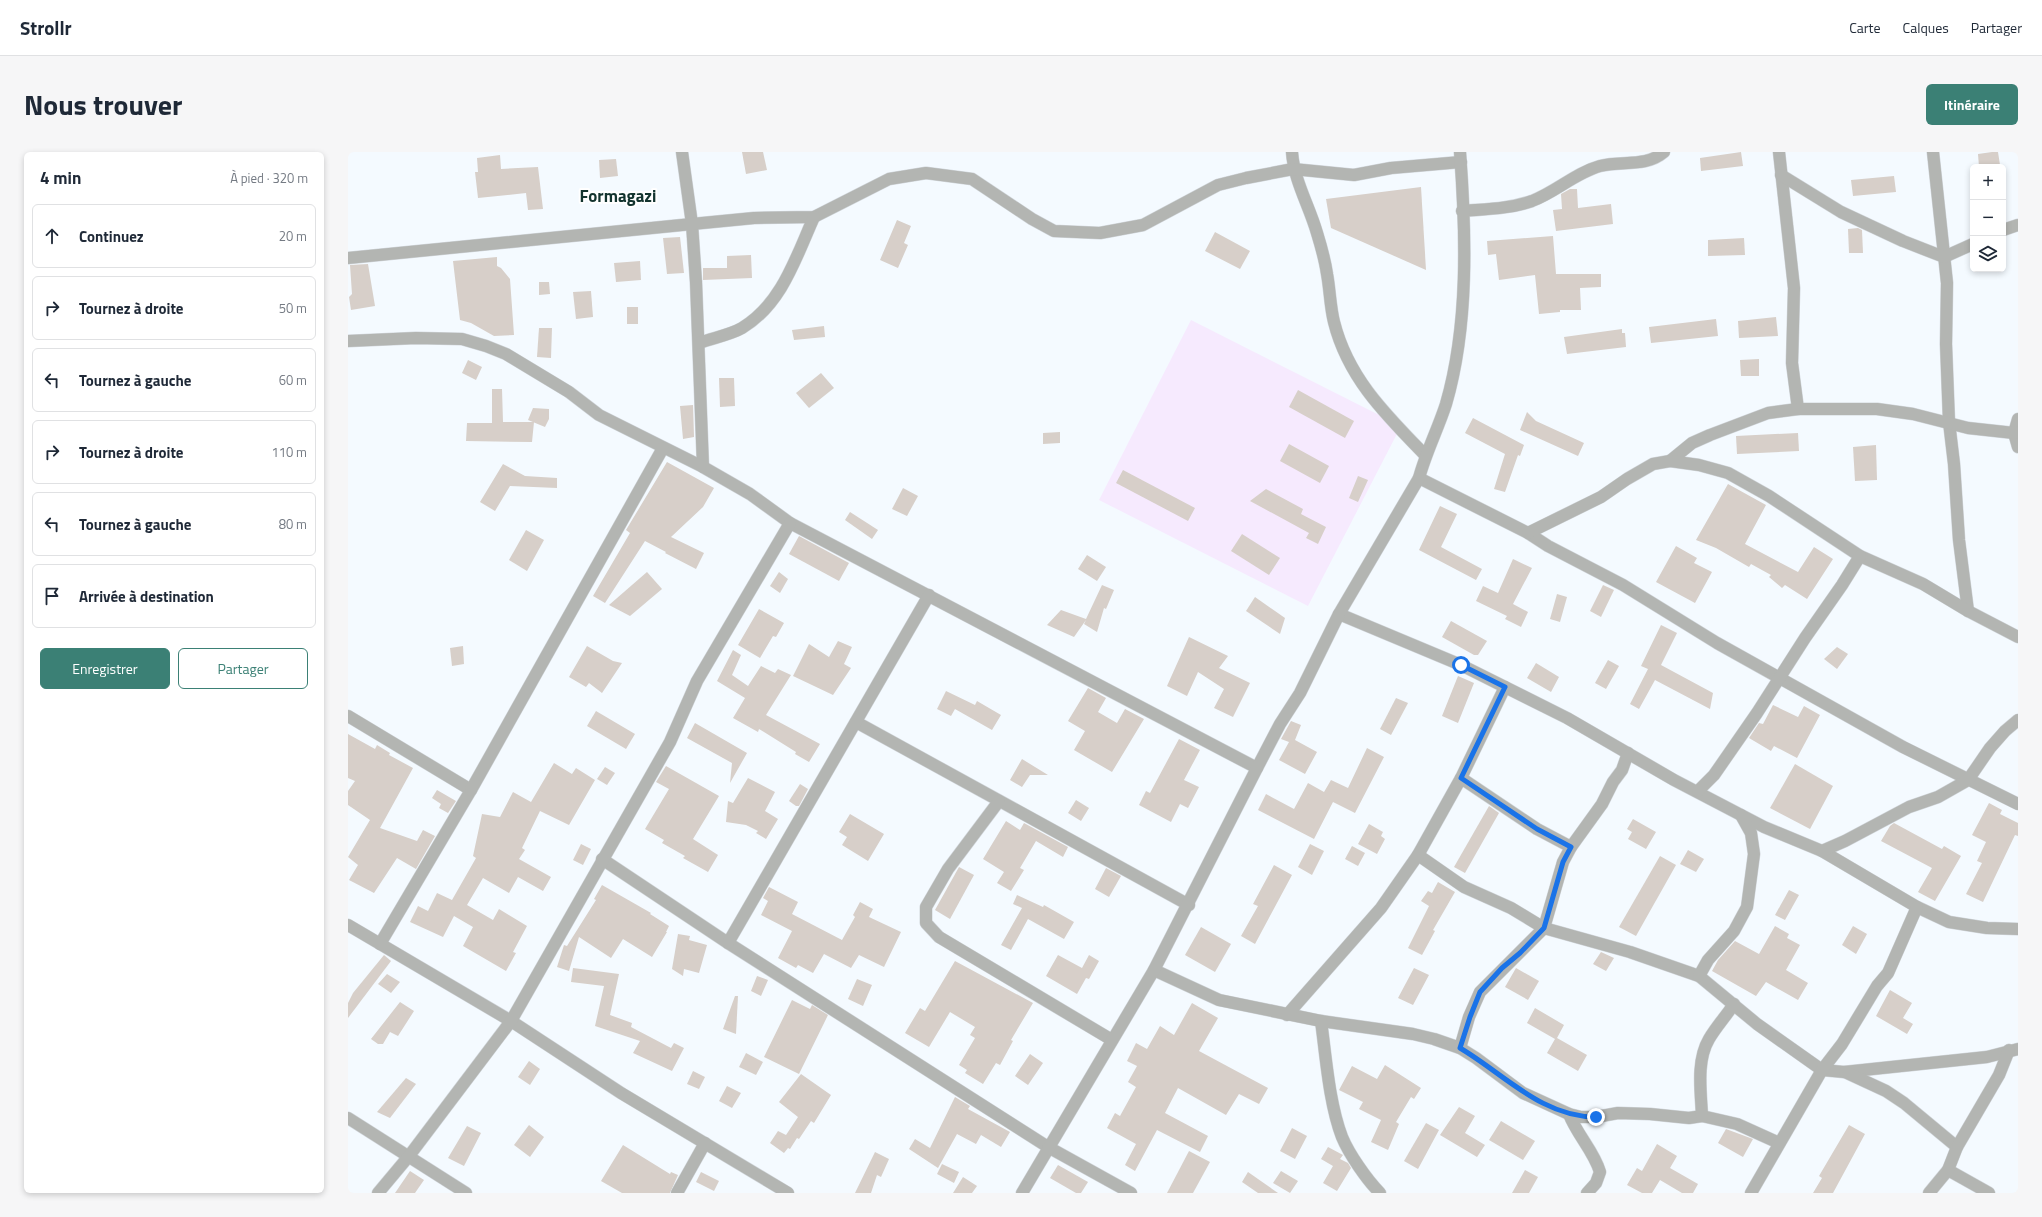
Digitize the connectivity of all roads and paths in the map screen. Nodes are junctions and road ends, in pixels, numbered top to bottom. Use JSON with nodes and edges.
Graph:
{"nodes":[{"id":1,"x":682,"y":152,"type":"edge"},
{"id":2,"x":1292,"y":152,"type":"edge"},
{"id":3,"x":1664,"y":152,"type":"edge"},
{"id":4,"x":1779,"y":152,"type":"edge"},
{"id":5,"x":1933,"y":152,"type":"edge"},
{"id":6,"x":1460,"y":157,"type":"edge"},
{"id":7,"x":1293,"y":169,"type":"junction"},
{"id":8,"x":1781,"y":175,"type":"junction"},
{"id":9,"x":1462,"y":211,"type":"junction"},
{"id":10,"x":814,"y":217,"type":"junction"},
{"id":11,"x":692,"y":224,"type":"junction"},
{"id":12,"x":2018,"y":225,"type":"edge"},
{"id":13,"x":2006,"y":229,"type":"edge"},
{"id":14,"x":1970,"y":245,"type":"edge"},
{"id":15,"x":1944,"y":257,"type":"junction"},
{"id":16,"x":348,"y":258,"type":"edge"},
{"id":17,"x":348,"y":341,"type":"edge"},
{"id":18,"x":699,"y":342,"type":"junction"},
{"id":19,"x":1798,"y":409,"type":"junction"},
{"id":20,"x":2018,"y":419,"type":"edge"},
{"id":21,"x":1949,"y":422,"type":"junction"},
{"id":22,"x":2016,"y":433,"type":"edge"},
{"id":23,"x":2018,"y":447,"type":"edge"},
{"id":24,"x":663,"y":448,"type":"junction"},
{"id":25,"x":1425,"y":455,"type":"junction"},
{"id":26,"x":1670,"y":461,"type":"junction"},
{"id":27,"x":703,"y":467,"type":"junction"},
{"id":28,"x":1419,"y":478,"type":"junction"},
{"id":29,"x":790,"y":523,"type":"junction"},
{"id":30,"x":1528,"y":533,"type":"junction"},
{"id":31,"x":1860,"y":556,"type":"junction"},
{"id":32,"x":929,"y":595,"type":"junction"},
{"id":33,"x":1968,"y":611,"type":"junction"},
{"id":34,"x":1339,"y":614,"type":"junction"},
{"id":35,"x":2018,"y":637,"type":"edge"},
{"id":36,"x":1780,"y":678,"type":"junction"},
{"id":37,"x":1505,"y":687,"type":"junction"},
{"id":38,"x":348,"y":716,"type":"edge"},
{"id":39,"x":2018,"y":720,"type":"edge"},
{"id":40,"x":856,"y":722,"type":"junction"},
{"id":41,"x":1628,"y":753,"type":"junction"},
{"id":42,"x":1257,"y":768,"type":"junction"},
{"id":43,"x":1461,"y":778,"type":"junction"},
{"id":44,"x":1968,"y":780,"type":"junction"},
{"id":45,"x":471,"y":790,"type":"junction"},
{"id":46,"x":1698,"y":791,"type":"junction"},
{"id":47,"x":999,"y":801,"type":"junction"},
{"id":48,"x":2018,"y":804,"type":"edge"},
{"id":49,"x":1741,"y":815,"type":"junction"},
{"id":50,"x":1571,"y":847,"type":"junction"},
{"id":51,"x":1822,"y":850,"type":"junction"},
{"id":52,"x":1418,"y":855,"type":"junction"},
{"id":53,"x":602,"y":859,"type":"junction"},
{"id":54,"x":1189,"y":905,"type":"junction"},
{"id":55,"x":1917,"y":907,"type":"junction"},
{"id":56,"x":348,"y":925,"type":"edge"},
{"id":57,"x":1544,"y":928,"type":"junction"},
{"id":58,"x":2018,"y":929,"type":"edge"},
{"id":59,"x":728,"y":943,"type":"junction"},
{"id":60,"x":380,"y":944,"type":"junction"},
{"id":61,"x":1154,"y":970,"type":"junction"},
{"id":62,"x":1699,"y":976,"type":"junction"},
{"id":63,"x":1734,"y":1004,"type":"junction"},
{"id":64,"x":1287,"y":1015,"type":"junction"},
{"id":65,"x":511,"y":1021,"type":"junction"},
{"id":66,"x":1321,"y":1021,"type":"junction"},
{"id":67,"x":1112,"y":1040,"type":"junction"},
{"id":68,"x":1460,"y":1048,"type":"junction"},
{"id":69,"x":2014,"y":1050,"type":"edge"},
{"id":70,"x":1822,"y":1070,"type":"junction"},
{"id":71,"x":1844,"y":1072,"type":"junction"},
{"id":72,"x":1569,"y":1114,"type":"junction"},
{"id":73,"x":1702,"y":1116,"type":"junction"},
{"id":74,"x":348,"y":1118,"type":"edge"},
{"id":75,"x":705,"y":1143,"type":"junction"},
{"id":76,"x":1779,"y":1143,"type":"junction"},
{"id":77,"x":1048,"y":1147,"type":"junction"},
{"id":78,"x":1957,"y":1147,"type":"junction"},
{"id":79,"x":409,"y":1156,"type":"junction"},
{"id":80,"x":1948,"y":1170,"type":"junction"},
{"id":81,"x":378,"y":1193,"type":"edge"},
{"id":82,"x":466,"y":1193,"type":"edge"},
{"id":83,"x":677,"y":1193,"type":"edge"},
{"id":84,"x":788,"y":1193,"type":"edge"},
{"id":85,"x":1022,"y":1193,"type":"edge"},
{"id":86,"x":1131,"y":1193,"type":"edge"},
{"id":87,"x":1380,"y":1193,"type":"edge"},
{"id":88,"x":1587,"y":1193,"type":"edge"},
{"id":89,"x":1751,"y":1193,"type":"edge"},
{"id":90,"x":1929,"y":1193,"type":"edge"},
{"id":91,"x":1989,"y":1193,"type":"edge"}],
"edges":[{"from":1,"to":11,"type":"street"},
{"from":2,"to":7,"type":"street"},
{"from":3,"to":9,"type":"street"},
{"from":4,"to":8,"type":"street"},
{"from":5,"to":15,"type":"street"},
{"from":6,"to":7,"type":"street"},
{"from":6,"to":9,"type":"street"},
{"from":7,"to":10,"type":"street"},
{"from":7,"to":25,"type":"street"},
{"from":8,"to":15,"type":"street"},
{"from":8,"to":19,"type":"street"},
{"from":9,"to":25,"type":"street"},
{"from":10,"to":11,"type":"street"},
{"from":10,"to":18,"type":"street"},
{"from":11,"to":16,"type":"street"},
{"from":11,"to":18,"type":"street"},
{"from":12,"to":13,"type":"street"},
{"from":14,"to":15,"type":"street"},
{"from":15,"to":21,"type":"street"},
{"from":17,"to":24,"type":"street"},
{"from":18,"to":27,"type":"street"},
{"from":19,"to":21,"type":"street"},
{"from":19,"to":26,"type":"street"},
{"from":20,"to":22,"type":"street"},
{"from":21,"to":22,"type":"street"},
{"from":21,"to":33,"type":"street"},
{"from":22,"to":23,"type":"street"},
{"from":24,"to":27,"type":"street"},
{"from":24,"to":45,"type":"street"},
{"from":25,"to":28,"type":"street"},
{"from":26,"to":30,"type":"street"},
{"from":26,"to":31,"type":"street"},
{"from":27,"to":29,"type":"street"},
{"from":28,"to":30,"type":"street"},
{"from":28,"to":34,"type":"street"},
{"from":29,"to":32,"type":"street"},
{"from":29,"to":53,"type":"street"},
{"from":30,"to":36,"type":"street"},
{"from":31,"to":33,"type":"street"},
{"from":31,"to":36,"type":"street"},
{"from":32,"to":40,"type":"street"},
{"from":32,"to":42,"type":"street"},
{"from":33,"to":35,"type":"street"},
{"from":34,"to":37,"type":"street"},
{"from":34,"to":42,"type":"street"},
{"from":36,"to":44,"type":"street"},
{"from":36,"to":46,"type":"street"},
{"from":37,"to":41,"type":"street"},
{"from":37,"to":43,"type":"street"},
{"from":38,"to":45,"type":"street"},
{"from":39,"to":44,"type":"street"},
{"from":40,"to":47,"type":"street"},
{"from":40,"to":59,"type":"street"},
{"from":41,"to":46,"type":"street"},
{"from":41,"to":50,"type":"street"},
{"from":42,"to":54,"type":"street"},
{"from":43,"to":50,"type":"street"},
{"from":43,"to":52,"type":"street"},
{"from":44,"to":48,"type":"street"},
{"from":44,"to":51,"type":"street"},
{"from":45,"to":60,"type":"street"},
{"from":46,"to":49,"type":"street"},
{"from":47,"to":54,"type":"street"},
{"from":47,"to":67,"type":"street"},
{"from":49,"to":51,"type":"street"},
{"from":49,"to":62,"type":"street"},
{"from":50,"to":57,"type":"street"},
{"from":51,"to":55,"type":"street"},
{"from":52,"to":57,"type":"street"},
{"from":52,"to":64,"type":"street"},
{"from":53,"to":59,"type":"street"},
{"from":53,"to":65,"type":"street"},
{"from":54,"to":61,"type":"street"},
{"from":55,"to":58,"type":"street"},
{"from":55,"to":70,"type":"street"},
{"from":56,"to":60,"type":"street"},
{"from":57,"to":62,"type":"street"},
{"from":57,"to":68,"type":"street"},
{"from":59,"to":77,"type":"street"},
{"from":60,"to":65,"type":"street"},
{"from":61,"to":64,"type":"street"},
{"from":61,"to":67,"type":"street"},
{"from":62,"to":63,"type":"street"},
{"from":63,"to":70,"type":"street"},
{"from":63,"to":73,"type":"street"},
{"from":64,"to":66,"type":"street"},
{"from":65,"to":75,"type":"street"},
{"from":65,"to":79,"type":"street"},
{"from":66,"to":68,"type":"street"},
{"from":66,"to":87,"type":"street"},
{"from":67,"to":77,"type":"street"},
{"from":68,"to":72,"type":"street"},
{"from":69,"to":71,"type":"street"},
{"from":69,"to":78,"type":"street"},
{"from":70,"to":71,"type":"street"},
{"from":70,"to":76,"type":"street"},
{"from":71,"to":78,"type":"street"},
{"from":72,"to":73,"type":"street"},
{"from":72,"to":88,"type":"street"},
{"from":73,"to":76,"type":"street"},
{"from":74,"to":79,"type":"street"},
{"from":75,"to":83,"type":"street"},
{"from":75,"to":84,"type":"street"},
{"from":76,"to":89,"type":"street"},
{"from":77,"to":85,"type":"street"},
{"from":77,"to":86,"type":"street"},
{"from":78,"to":80,"type":"street"},
{"from":79,"to":81,"type":"street"},
{"from":79,"to":82,"type":"street"},
{"from":80,"to":90,"type":"street"},
{"from":80,"to":91,"type":"street"}]}
